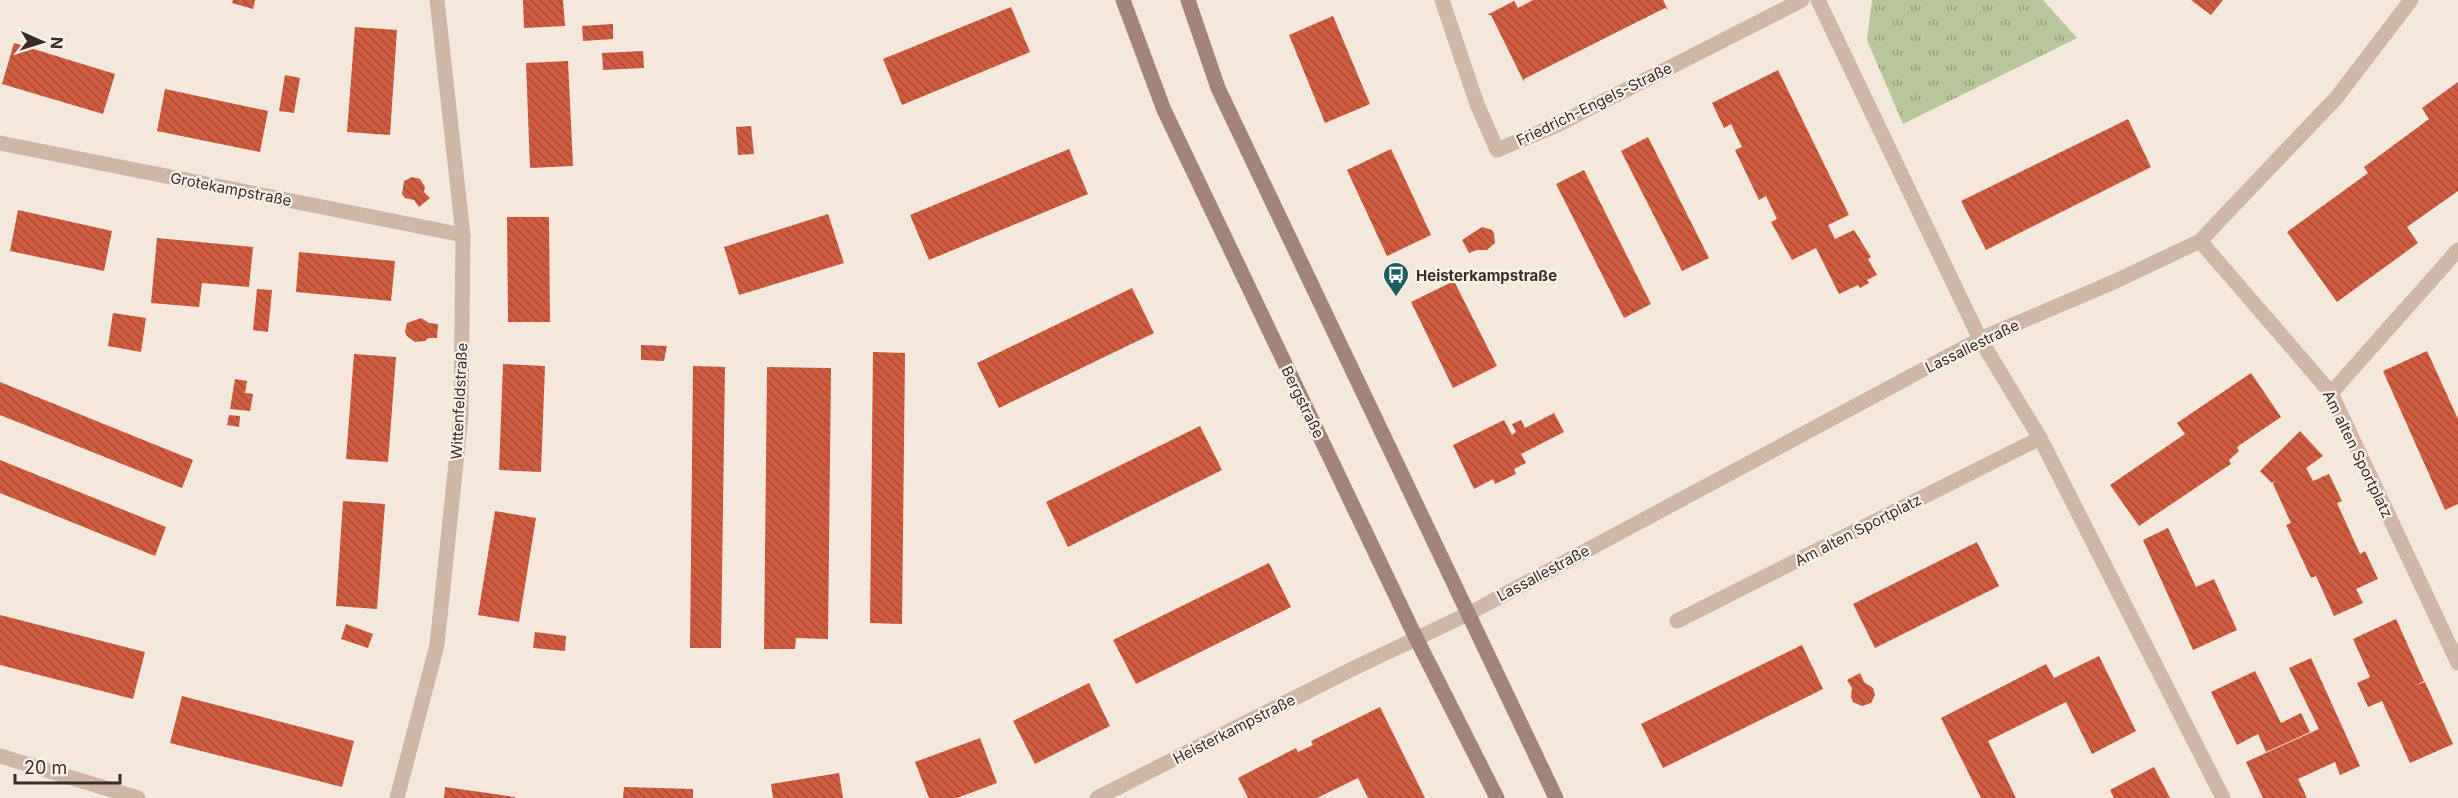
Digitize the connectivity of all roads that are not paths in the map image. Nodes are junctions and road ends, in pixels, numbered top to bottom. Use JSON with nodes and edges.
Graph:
{"nodes":[{"id":1,"x":437,"y":0,"type":"edge"},
{"id":2,"x":1123,"y":0,"type":"edge"},
{"id":3,"x":1188,"y":0,"type":"edge"},
{"id":4,"x":1442,"y":0,"type":"edge"},
{"id":5,"x":1802,"y":0,"type":"edge"},
{"id":6,"x":1818,"y":0,"type":"edge"},
{"id":7,"x":2411,"y":0,"type":"edge"},
{"id":8,"x":0,"y":143,"type":"edge"},
{"id":9,"x":463,"y":235,"type":"junction"},
{"id":10,"x":2200,"y":241,"type":"junction"},
{"id":11,"x":2458,"y":250,"type":"edge"},
{"id":12,"x":1980,"y":339,"type":"junction"},
{"id":13,"x":2331,"y":393,"type":"junction"},
{"id":14,"x":2040,"y":438,"type":"junction"},
{"id":15,"x":1467,"y":614,"type":"junction"},
{"id":16,"x":1677,"y":621,"type":"dead end"},
{"id":17,"x":1416,"y":638,"type":"junction"},
{"id":18,"x":2458,"y":663,"type":"edge"},
{"id":19,"x":0,"y":756,"type":"edge"},
{"id":20,"x":138,"y":798,"type":"edge"},
{"id":21,"x":397,"y":798,"type":"edge"},
{"id":22,"x":1097,"y":798,"type":"edge"},
{"id":23,"x":1497,"y":798,"type":"edge"},
{"id":24,"x":1556,"y":798,"type":"edge"},
{"id":25,"x":2223,"y":798,"type":"edge"}],
"edges":[{"from":1,"to":9,"type":"street","name":"Wittenfeldstraße"},
{"from":2,"to":17,"type":"main road","name":"Bergstraße"},
{"from":3,"to":15,"type":"main road"},
{"from":4,"to":5,"type":"street","name":"Friedrich-Engels-Straße"},
{"from":6,"to":12,"type":"street"},
{"from":7,"to":10,"type":"street","name":"Lassallestraße"},
{"from":8,"to":9,"type":"street","name":"Grotekampstraße"},
{"from":9,"to":21,"type":"street","name":"Wittenfeldstraße"},
{"from":10,"to":12,"type":"street","name":"Lassallestraße"},
{"from":10,"to":13,"type":"street","name":"Am alten Sportplatz"},
{"from":11,"to":13,"type":"street"},
{"from":12,"to":14,"type":"street"},
{"from":12,"to":15,"type":"street","name":"Lassallestraße"},
{"from":13,"to":18,"type":"street","name":"Am alten Sportplatz"},
{"from":14,"to":16,"type":"street","name":"Am alten Sportplatz"},
{"from":14,"to":25,"type":"street"},
{"from":15,"to":17,"type":"street","name":"Heisterkampstraße"},
{"from":15,"to":24,"type":"main road"},
{"from":17,"to":22,"type":"street","name":"Heisterkampstraße"},
{"from":17,"to":23,"type":"main road","name":"Bergstraße"},
{"from":19,"to":20,"type":"street"}]}
